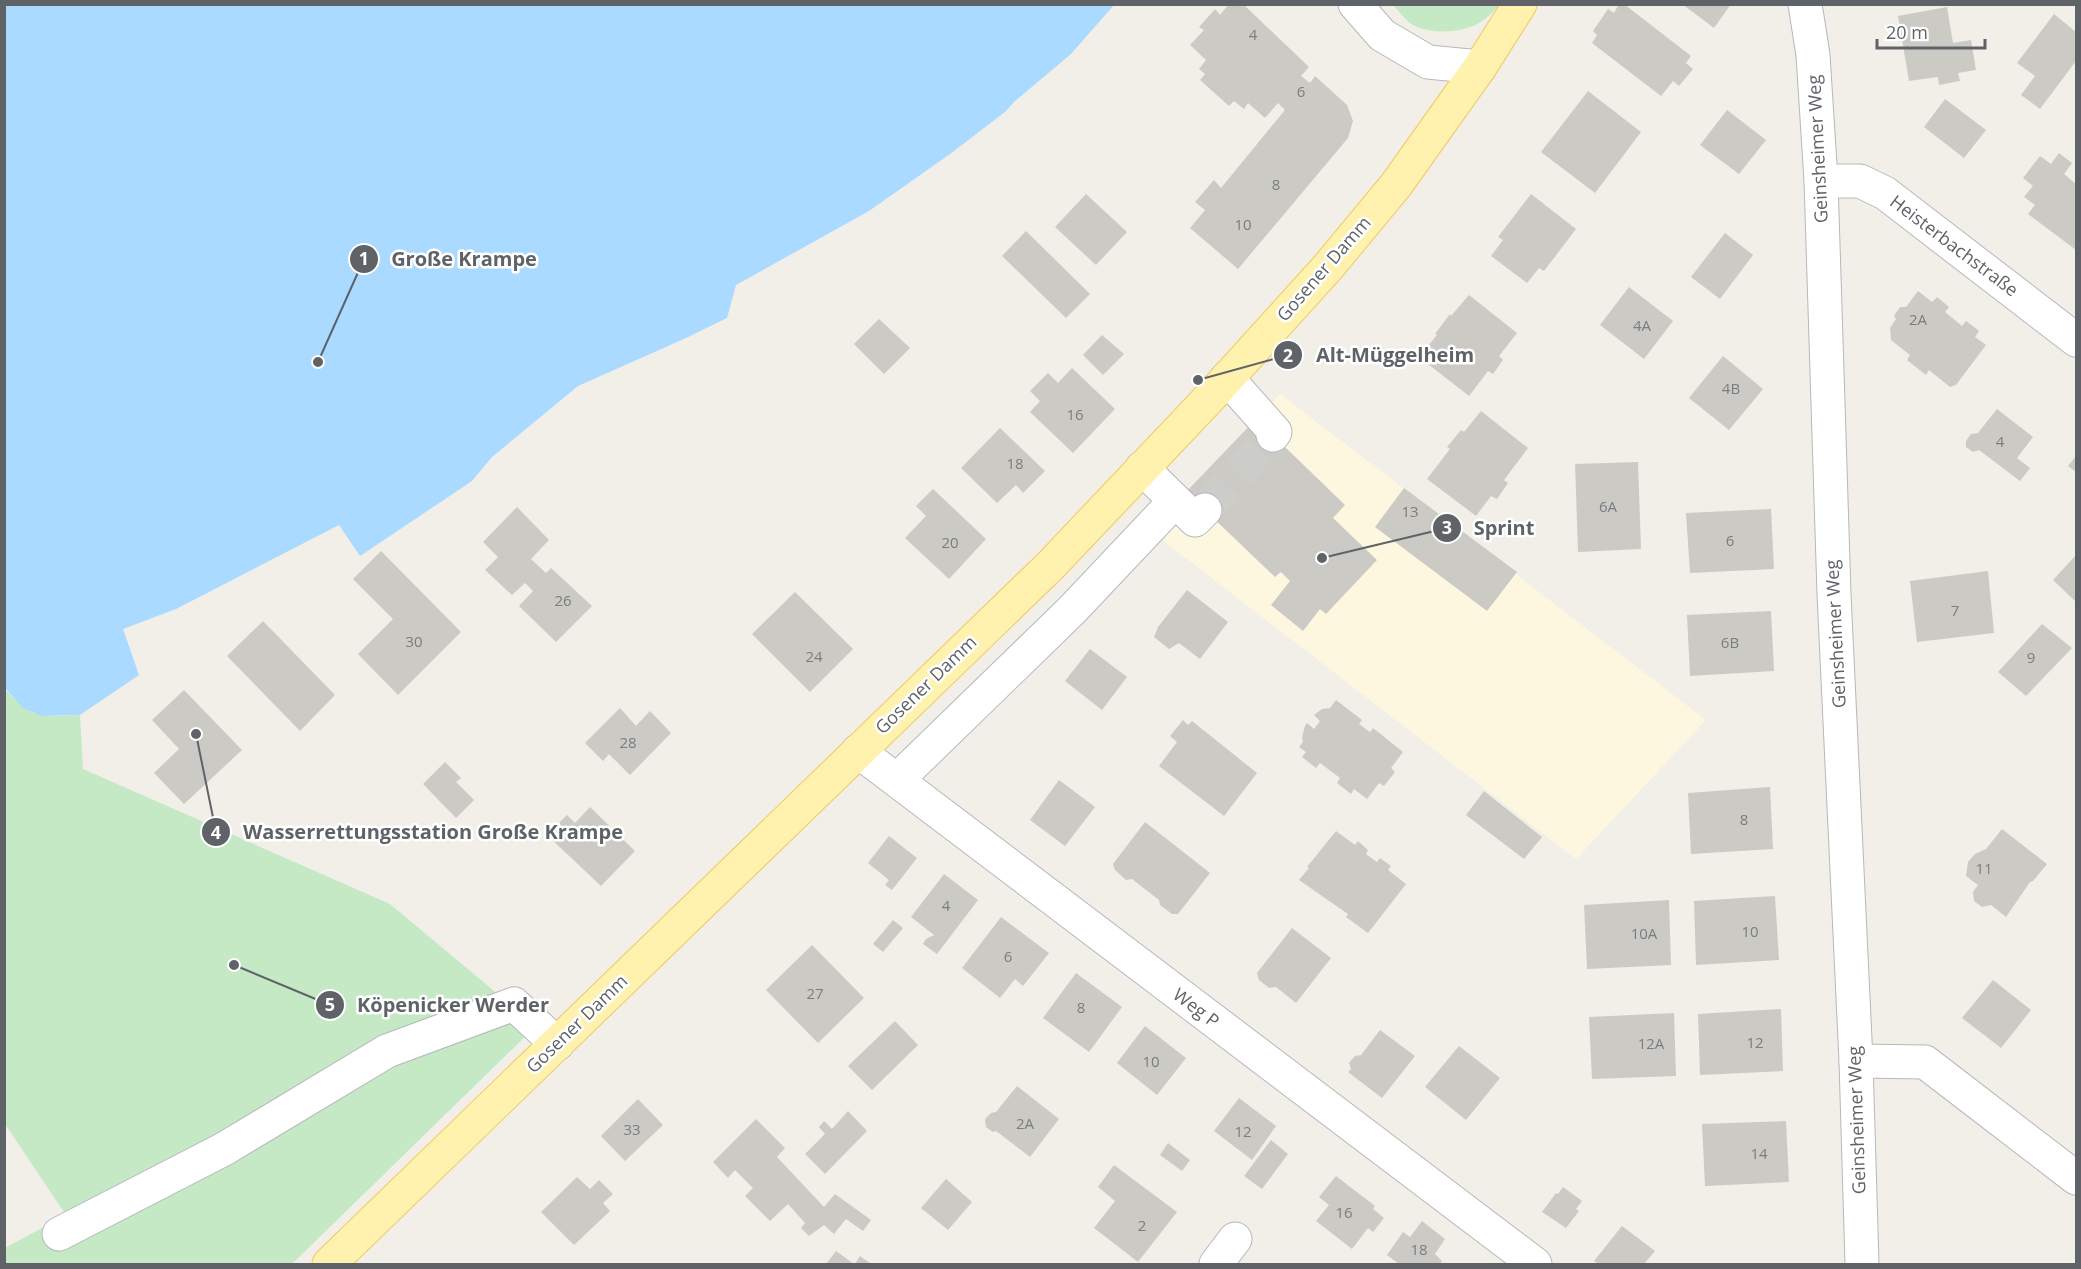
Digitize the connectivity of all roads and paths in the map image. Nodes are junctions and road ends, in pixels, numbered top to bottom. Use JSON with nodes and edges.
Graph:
{"nodes":[{"id":1,"x":1355,"y":4,"type":"edge"},
{"id":2,"x":1520,"y":4,"type":"edge"},
{"id":3,"x":1805,"y":4,"type":"edge"},
{"id":4,"x":1480,"y":67,"type":"junction"},
{"id":5,"x":1821,"y":181,"type":"junction"},
{"id":6,"x":2076,"y":340,"type":"edge"},
{"id":7,"x":1227,"y":378,"type":"junction"},
{"id":8,"x":1273,"y":435,"type":"dead end"},
{"id":9,"x":1142,"y":468,"type":"junction"},
{"id":10,"x":858,"y":751,"type":"junction"},
{"id":11,"x":897,"y":780,"type":"junction"},
{"id":12,"x":557,"y":1044,"type":"junction"},
{"id":13,"x":1856,"y":1061,"type":"junction"},
{"id":14,"x":2076,"y":1178,"type":"edge"},
{"id":15,"x":59,"y":1234,"type":"dead end"},
{"id":16,"x":1235,"y":1239,"type":"dead end"},
{"id":17,"x":329,"y":1264,"type":"edge"},
{"id":18,"x":1216,"y":1264,"type":"edge"},
{"id":19,"x":1535,"y":1264,"type":"edge"},
{"id":20,"x":1862,"y":1264,"type":"edge"}],
"edges":[{"from":1,"to":4,"type":"street"},
{"from":2,"to":4,"type":"main road","name":"Gosener Damm"},
{"from":3,"to":5,"type":"street","name":"Geinsheimer Weg"},
{"from":4,"to":7,"type":"main road","name":"Gosener Damm"},
{"from":5,"to":6,"type":"street","name":"Heisterbachstraße"},
{"from":5,"to":13,"type":"street","name":"Geinsheimer Weg"},
{"from":7,"to":8,"type":"street"},
{"from":7,"to":9,"type":"main road","name":"Gosener Damm"},
{"from":9,"to":10,"type":"main road","name":"Gosener Damm"},
{"from":9,"to":11,"type":"street"},
{"from":10,"to":11,"type":"street","name":"Weg P"},
{"from":10,"to":12,"type":"main road","name":"Gosener Damm"},
{"from":11,"to":19,"type":"street","name":"Weg P"},
{"from":12,"to":15,"type":"street"},
{"from":12,"to":17,"type":"main road","name":"Gosener Damm"},
{"from":13,"to":14,"type":"street"},
{"from":13,"to":20,"type":"street","name":"Geinsheimer Weg"},
{"from":16,"to":18,"type":"street"}]}
